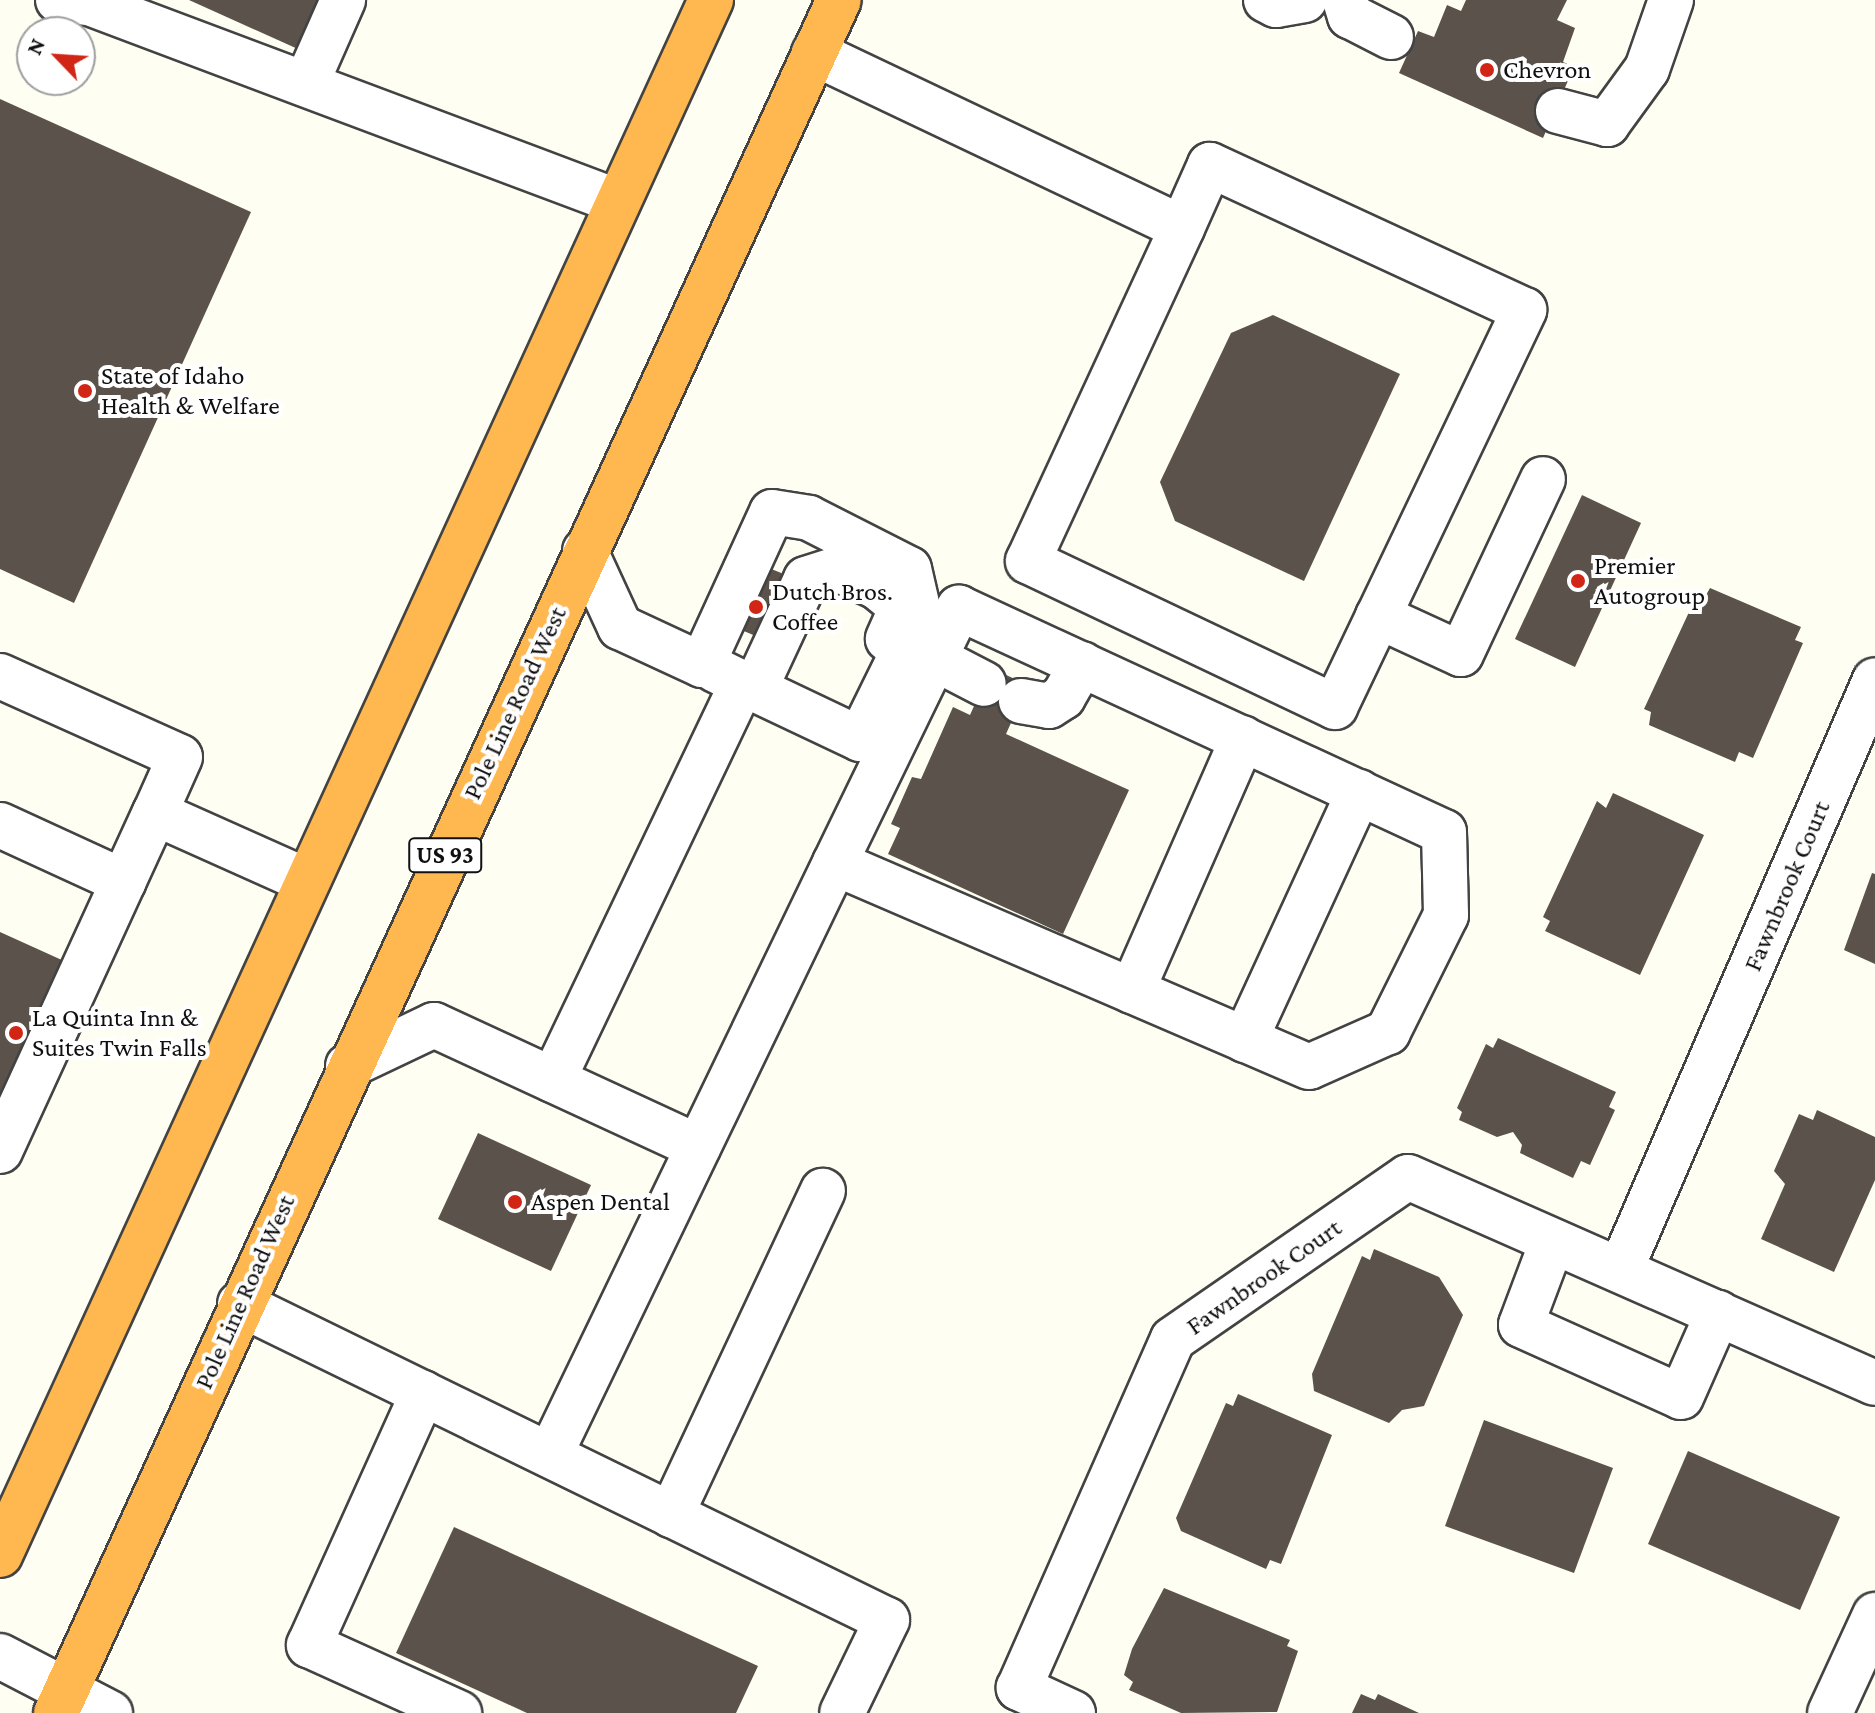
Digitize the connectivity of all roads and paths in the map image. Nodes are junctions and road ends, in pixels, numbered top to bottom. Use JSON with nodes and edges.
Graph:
{"nodes":[{"id":1,"x":58,"y":0,"type":"edge"},
{"id":2,"x":343,"y":0,"type":"edge"},
{"id":3,"x":711,"y":0,"type":"edge"},
{"id":4,"x":839,"y":0,"type":"edge"},
{"id":5,"x":1266,"y":0,"type":"edge"},
{"id":6,"x":1305,"y":0,"type":"edge"},
{"id":7,"x":1345,"y":0,"type":"edge"},
{"id":8,"x":1671,"y":0,"type":"edge"},
{"id":9,"x":1391,"y":37,"type":"dead end"},
{"id":10,"x":814,"y":53,"type":"junction"},
{"id":11,"x":306,"y":84,"type":"junction"},
{"id":12,"x":1558,"y":111,"type":"dead end"},
{"id":13,"x":616,"y":201,"type":"junction"},
{"id":14,"x":1182,"y":228,"type":"junction"},
{"id":15,"x":1543,"y":479,"type":"dead end"},
{"id":16,"x":585,"y":551,"type":"junction"},
{"id":17,"x":1378,"y":616,"type":"junction"},
{"id":18,"x":934,"y":658,"type":"junction"},
{"id":19,"x":1082,"y":664,"type":"junction"},
{"id":20,"x":702,"y":665,"type":"junction"},
{"id":21,"x":0,"y":676,"type":"edge"},
{"id":22,"x":1875,"y":680,"type":"edge"},
{"id":23,"x":749,"y":686,"type":"junction"},
{"id":24,"x":1865,"y":733,"type":"edge"},
{"id":25,"x":1243,"y":738,"type":"junction"},
{"id":26,"x":865,"y":741,"type":"junction"},
{"id":27,"x":1359,"y":792,"type":"junction"},
{"id":28,"x":155,"y":813,"type":"junction"},
{"id":29,"x":0,"y":825,"type":"edge"},
{"id":30,"x":835,"y":863,"type":"junction"},
{"id":31,"x":307,"y":881,"type":"junction"},
{"id":32,"x":124,"y":882,"type":"junction"},
{"id":33,"x":1132,"y":991,"type":"junction"},
{"id":34,"x":1245,"y":1040,"type":"junction"},
{"id":35,"x":348,"y":1066,"type":"junction"},
{"id":36,"x":553,"y":1080,"type":"junction"},
{"id":37,"x":698,"y":1147,"type":"junction"},
{"id":38,"x":0,"y":1151,"type":"edge"},
{"id":39,"x":823,"y":1191,"type":"dead end"},
{"id":40,"x":1551,"y":1245,"type":"junction"},
{"id":41,"x":1621,"y":1269,"type":"junction"},
{"id":42,"x":240,"y":1304,"type":"junction"},
{"id":43,"x":1718,"y":1313,"type":"junction"},
{"id":44,"x":1875,"y":1383,"type":"edge"},
{"id":45,"x":423,"y":1393,"type":"junction"},
{"id":46,"x":550,"y":1455,"type":"junction"},
{"id":47,"x":671,"y":1515,"type":"junction"},
{"id":48,"x":0,"y":1555,"type":"edge"},
{"id":49,"x":1875,"y":1615,"type":"edge"},
{"id":50,"x":0,"y":1656,"type":"edge"},
{"id":51,"x":62,"y":1701,"type":"edge"},
{"id":52,"x":110,"y":1713,"type":"edge"},
{"id":53,"x":459,"y":1713,"type":"edge"},
{"id":54,"x":842,"y":1713,"type":"edge"},
{"id":55,"x":1073,"y":1713,"type":"edge"},
{"id":56,"x":1830,"y":1713,"type":"edge"}],
"edges":[{"from":1,"to":11,"type":"street"},
{"from":2,"to":11,"type":"street"},
{"from":3,"to":13,"type":"highway"},
{"from":4,"to":10,"type":"highway","name":"Pole Line Road West","number":"US 93"},
{"from":5,"to":6,"type":"street"},
{"from":7,"to":9,"type":"street"},
{"from":8,"to":12,"type":"street"},
{"from":10,"to":14,"type":"street"},
{"from":10,"to":16,"type":"highway","name":"Pole Line Road West","number":"US 93"},
{"from":11,"to":13,"type":"street"},
{"from":13,"to":31,"type":"highway"},
{"from":14,"to":17,"type":"street"},
{"from":14,"to":17,"type":"street"},
{"from":15,"to":17,"type":"street"},
{"from":16,"to":20,"type":"street"},
{"from":16,"to":35,"type":"highway","name":"Pole Line Road West","number":"US 93"},
{"from":18,"to":19,"type":"street"},
{"from":18,"to":19,"type":"street"},
{"from":18,"to":26,"type":"street"},
{"from":19,"to":25,"type":"street"},
{"from":20,"to":23,"type":"street"},
{"from":20,"to":26,"type":"street"},
{"from":21,"to":28,"type":"street"},
{"from":22,"to":24,"type":"street","name":"Fawnbrook Court"},
{"from":23,"to":26,"type":"street"},
{"from":23,"to":26,"type":"street"},
{"from":23,"to":36,"type":"street"},
{"from":24,"to":41,"type":"street","name":"Fawnbrook Court"},
{"from":25,"to":27,"type":"street"},
{"from":25,"to":33,"type":"street"},
{"from":26,"to":30,"type":"street"},
{"from":27,"to":34,"type":"street"},
{"from":27,"to":34,"type":"street"},
{"from":28,"to":31,"type":"street"},
{"from":28,"to":32,"type":"street"},
{"from":29,"to":32,"type":"street"},
{"from":30,"to":33,"type":"street"},
{"from":30,"to":37,"type":"street"},
{"from":31,"to":48,"type":"highway"},
{"from":32,"to":38,"type":"street"},
{"from":33,"to":34,"type":"street"},
{"from":35,"to":36,"type":"street"},
{"from":35,"to":42,"type":"highway","name":"Pole Line Road West","number":"US 93"},
{"from":36,"to":37,"type":"street"},
{"from":37,"to":46,"type":"street"},
{"from":39,"to":47,"type":"street"},
{"from":40,"to":41,"type":"street","name":"Fawnbrook Court"},
{"from":40,"to":43,"type":"street"},
{"from":40,"to":55,"type":"street","name":"Fawnbrook Court"},
{"from":41,"to":43,"type":"street","name":"Fawnbrook Court"},
{"from":42,"to":45,"type":"street"},
{"from":42,"to":51,"type":"highway","name":"Pole Line Road West","number":"US 93"},
{"from":43,"to":44,"type":"street","name":"Fawnbrook Court"},
{"from":45,"to":46,"type":"street"},
{"from":45,"to":53,"type":"street"},
{"from":46,"to":47,"type":"street"},
{"from":47,"to":54,"type":"street"},
{"from":49,"to":56,"type":"street"},
{"from":50,"to":51,"type":"street"},
{"from":51,"to":52,"type":"street"}]}
